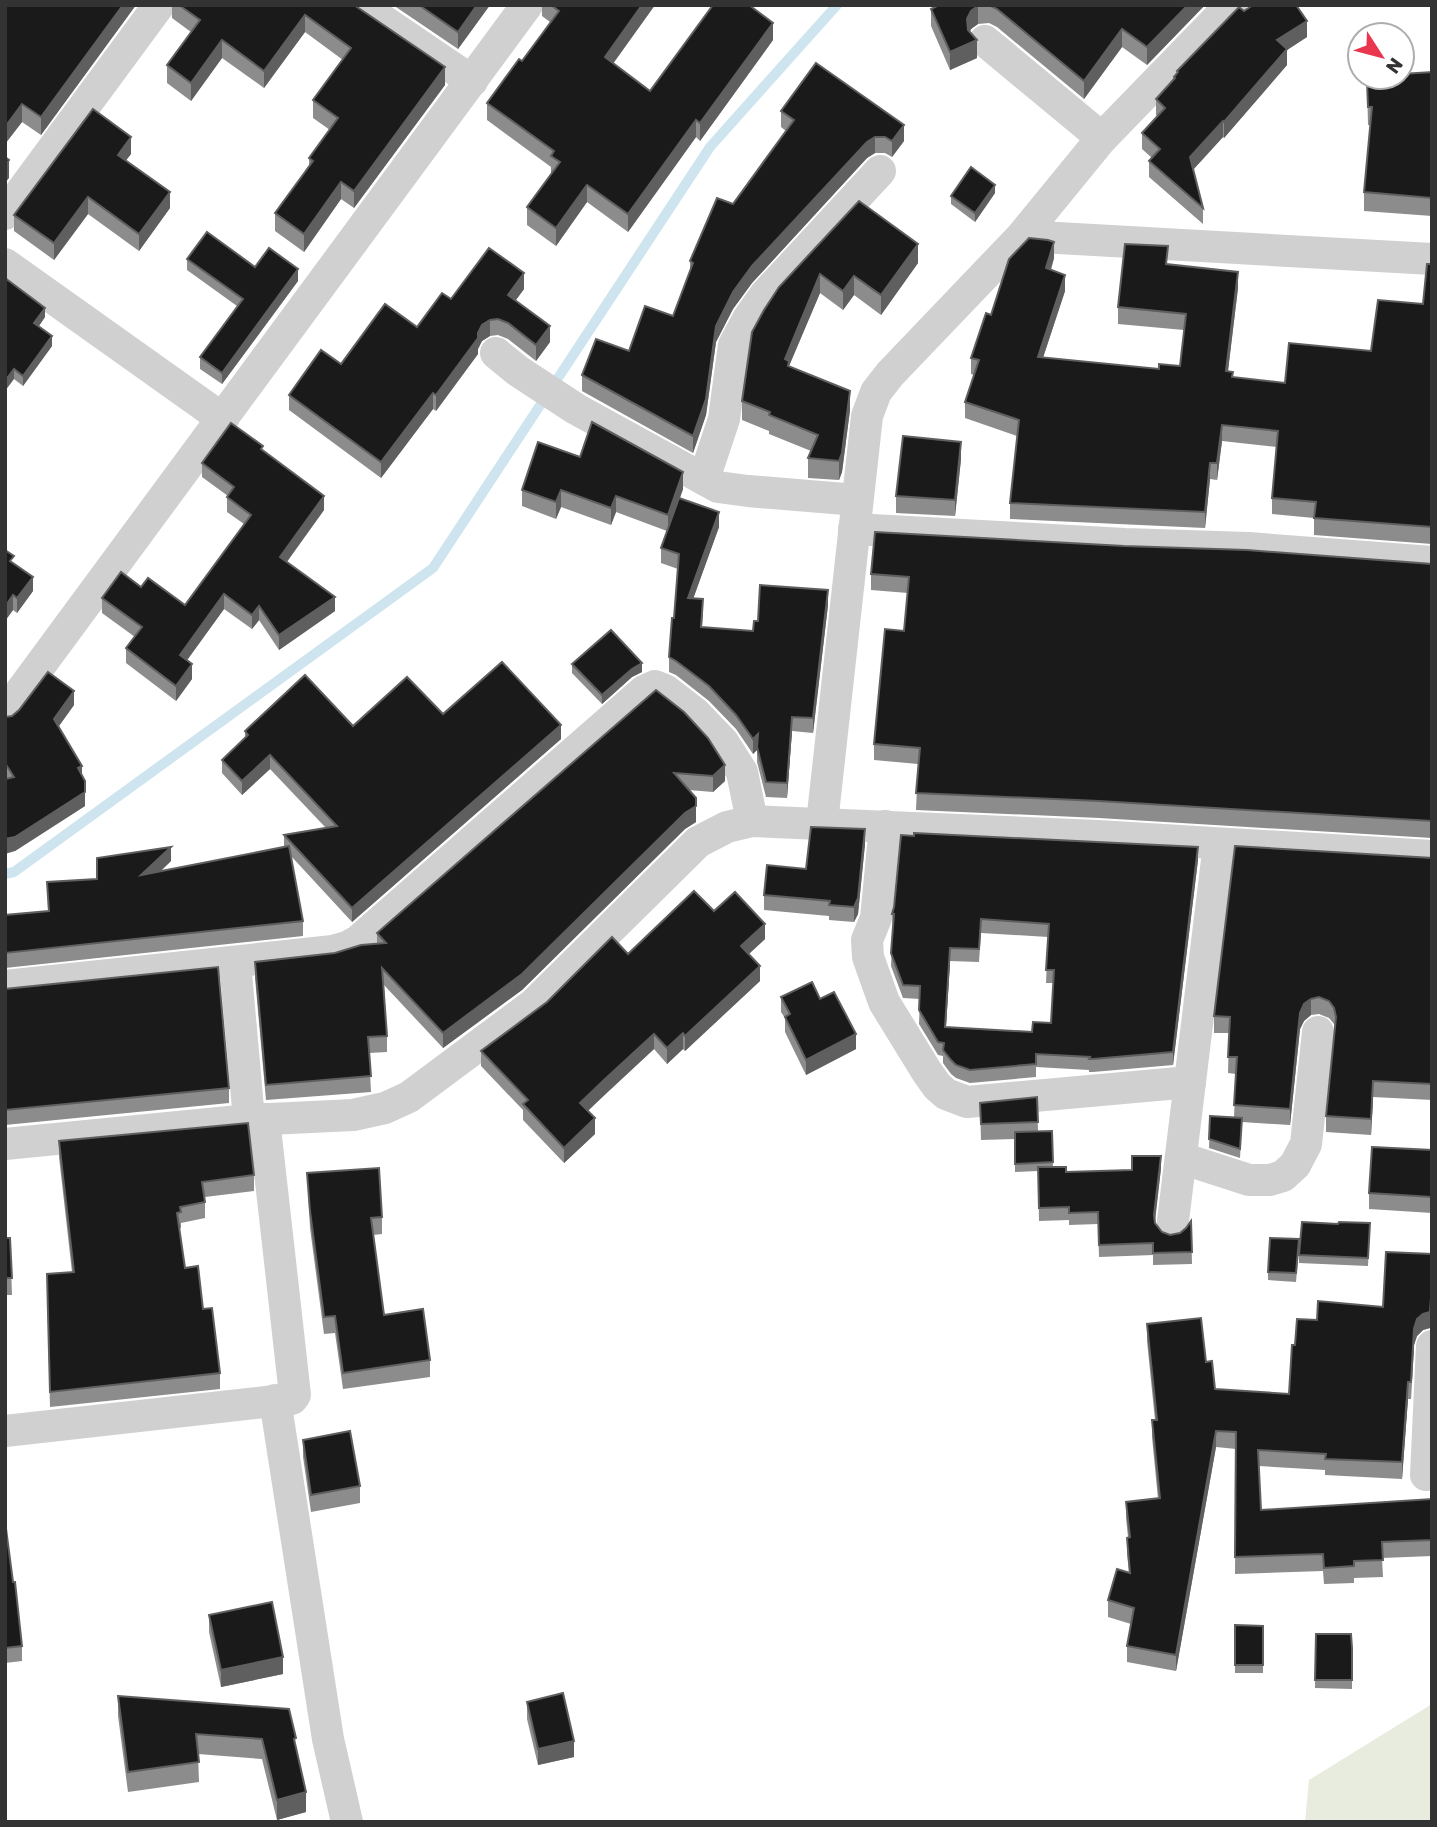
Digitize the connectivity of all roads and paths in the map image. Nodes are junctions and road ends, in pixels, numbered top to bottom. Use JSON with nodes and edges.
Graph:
{"nodes":[{"id":1,"x":159,"y":5,"type":"edge"},
{"id":2,"x":360,"y":5,"type":"edge"},
{"id":3,"x":527,"y":5,"type":"edge"},
{"id":4,"x":1231,"y":5,"type":"edge"},
{"id":5,"x":985,"y":41,"type":"dead end"},
{"id":6,"x":472,"y":81,"type":"junction"},
{"id":7,"x":1102,"y":138,"type":"junction"},
{"id":8,"x":880,"y":172,"type":"dead end"},
{"id":9,"x":5,"y":214,"type":"edge"},
{"id":10,"x":1022,"y":236,"type":"junction"},
{"id":11,"x":1432,"y":259,"type":"edge"},
{"id":12,"x":5,"y":264,"type":"edge"},
{"id":13,"x":507,"y":362,"type":"dead end"},
{"id":14,"x":223,"y":419,"type":"junction"},
{"id":15,"x":705,"y":480,"type":"junction"},
{"id":16,"x":855,"y":515,"type":"junction"},
{"id":17,"x":1432,"y":562,"type":"edge"},
{"id":18,"x":5,"y":713,"type":"edge"},
{"id":19,"x":752,"y":821,"type":"junction"},
{"id":20,"x":822,"y":823,"type":"junction"},
{"id":21,"x":884,"y":826,"type":"junction"},
{"id":22,"x":1219,"y":844,"type":"junction"},
{"id":23,"x":1432,"y":856,"type":"edge"},
{"id":24,"x":235,"y":962,"type":"junction"},
{"id":25,"x":5,"y":986,"type":"edge"},
{"id":26,"x":1318,"y":1032,"type":"dead end"},
{"id":27,"x":1190,"y":1082,"type":"junction"},
{"id":28,"x":257,"y":1119,"type":"junction"},
{"id":29,"x":5,"y":1144,"type":"edge"},
{"id":30,"x":1181,"y":1158,"type":"junction"},
{"id":31,"x":1172,"y":1228,"type":"dead end"},
{"id":32,"x":1432,"y":1346,"type":"edge"},
{"id":33,"x":275,"y":1400,"type":"junction"},
{"id":34,"x":5,"y":1431,"type":"edge"},
{"id":35,"x":1426,"y":1475,"type":"dead end"},
{"id":36,"x":347,"y":1822,"type":"edge"}],
"edges":[{"from":1,"to":9,"type":"street"},
{"from":2,"to":6,"type":"street"},
{"from":3,"to":6,"type":"street"},
{"from":4,"to":7,"type":"street"},
{"from":5,"to":7,"type":"street"},
{"from":6,"to":14,"type":"street"},
{"from":7,"to":10,"type":"street"},
{"from":8,"to":15,"type":"street"},
{"from":10,"to":11,"type":"street"},
{"from":10,"to":16,"type":"street"},
{"from":12,"to":14,"type":"street"},
{"from":13,"to":15,"type":"street"},
{"from":14,"to":18,"type":"street"},
{"from":15,"to":16,"type":"street"},
{"from":16,"to":17,"type":"street"},
{"from":16,"to":20,"type":"street"},
{"from":19,"to":20,"type":"street"},
{"from":19,"to":24,"type":"street"},
{"from":19,"to":28,"type":"street"},
{"from":20,"to":21,"type":"street"},
{"from":21,"to":22,"type":"street"},
{"from":21,"to":27,"type":"street"},
{"from":22,"to":23,"type":"street"},
{"from":22,"to":27,"type":"street"},
{"from":24,"to":25,"type":"street"},
{"from":24,"to":28,"type":"street"},
{"from":26,"to":30,"type":"street"},
{"from":27,"to":30,"type":"street"},
{"from":28,"to":29,"type":"street"},
{"from":28,"to":33,"type":"street"},
{"from":30,"to":31,"type":"street"},
{"from":32,"to":35,"type":"street"},
{"from":33,"to":34,"type":"street"},
{"from":33,"to":36,"type":"street"}]}
